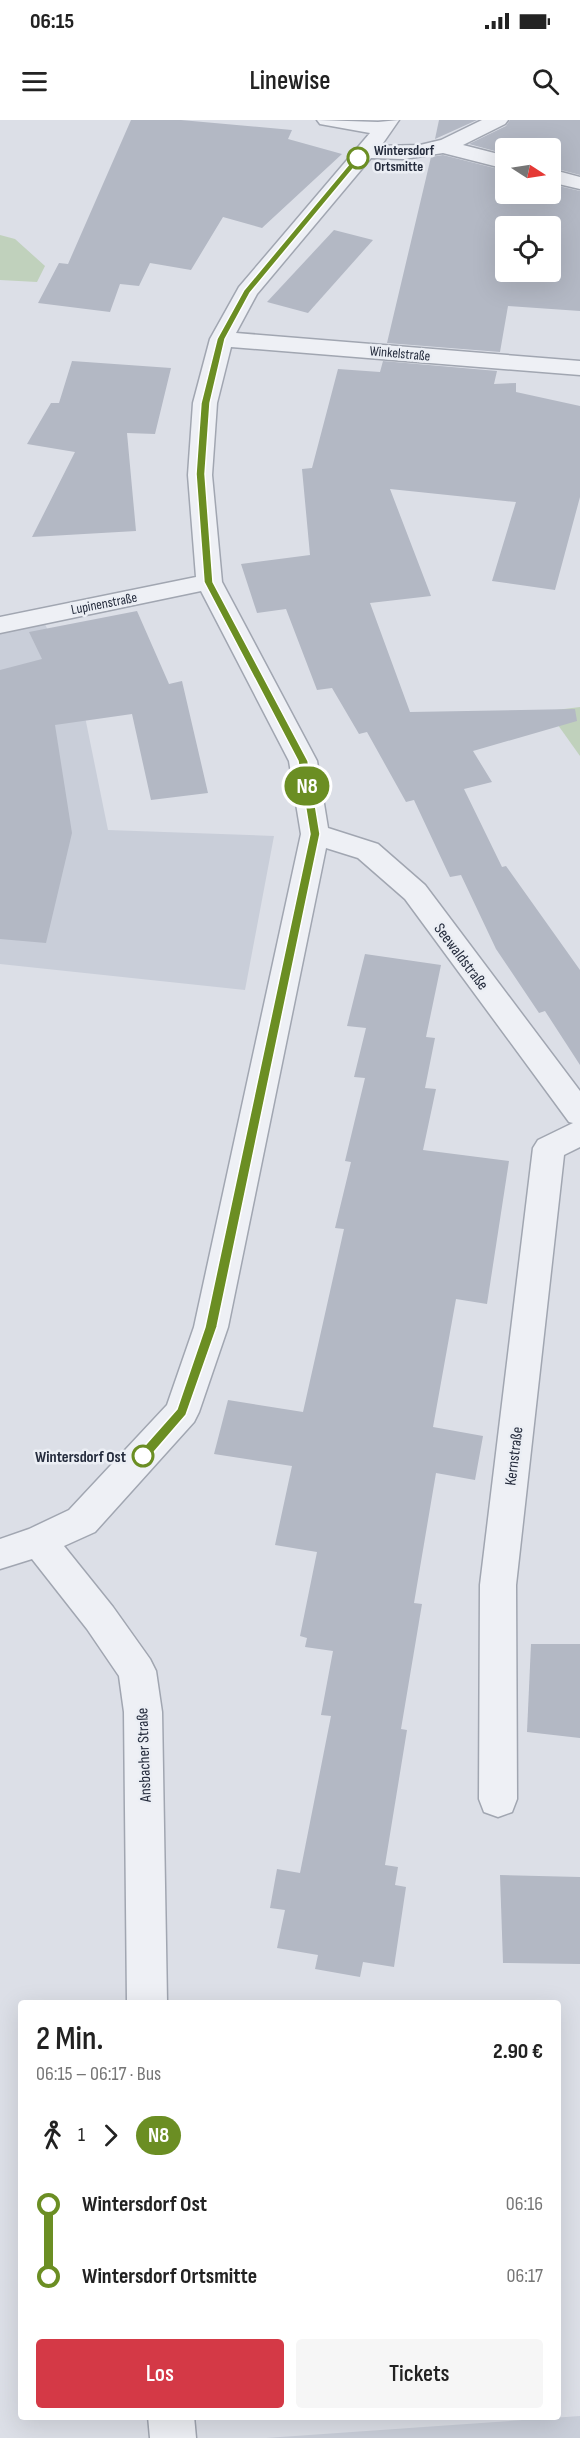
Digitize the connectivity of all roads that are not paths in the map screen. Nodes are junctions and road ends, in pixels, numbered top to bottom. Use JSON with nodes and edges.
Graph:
{"nodes":[{"id":1,"x":327,"y":120,"type":"edge"},
{"id":2,"x":498,"y":120,"type":"edge"},
{"id":3,"x":387,"y":124,"type":"edge"},
{"id":4,"x":446,"y":147,"type":"junction"},
{"id":5,"x":364,"y":151,"type":"junction"},
{"id":6,"x":495,"y":160,"type":"edge"},
{"id":7,"x":561,"y":178,"type":"edge"},
{"id":8,"x":580,"y":183,"type":"edge"},
{"id":9,"x":221,"y":339,"type":"junction"},
{"id":10,"x":580,"y":368,"type":"edge"},
{"id":11,"x":209,"y":582,"type":"junction"},
{"id":12,"x":0,"y":625,"type":"edge"},
{"id":13,"x":315,"y":834,"type":"junction"},
{"id":14,"x":580,"y":1114,"type":"edge"},
{"id":15,"x":580,"y":1132,"type":"edge"},
{"id":16,"x":39,"y":1541,"type":"junction"},
{"id":17,"x":0,"y":1554,"type":"edge"},
{"id":18,"x":498,"y":1799,"type":"dead end"},
{"id":19,"x":147,"y":2000,"type":"edge"},
{"id":20,"x":171,"y":2420,"type":"edge"},
{"id":21,"x":173,"y":2438,"type":"edge"}],
"edges":[{"from":1,"to":3,"type":"street"},
{"from":2,"to":4,"type":"street"},
{"from":3,"to":5,"type":"street"},
{"from":4,"to":5,"type":"street"},
{"from":4,"to":6,"type":"street"},
{"from":5,"to":9,"type":"street"},
{"from":7,"to":8,"type":"street"},
{"from":9,"to":10,"type":"street","name":"Winkelstraße"},
{"from":9,"to":11,"type":"street"},
{"from":11,"to":12,"type":"street","name":"Lupinenstraße"},
{"from":11,"to":13,"type":"street"},
{"from":13,"to":14,"type":"street","name":"Seewaldstraße"},
{"from":13,"to":16,"type":"street"},
{"from":15,"to":18,"type":"street","name":"Kernstraße"},
{"from":16,"to":17,"type":"street"},
{"from":16,"to":19,"type":"street","name":"Ansbacher Straße"},
{"from":20,"to":21,"type":"street"}]}
